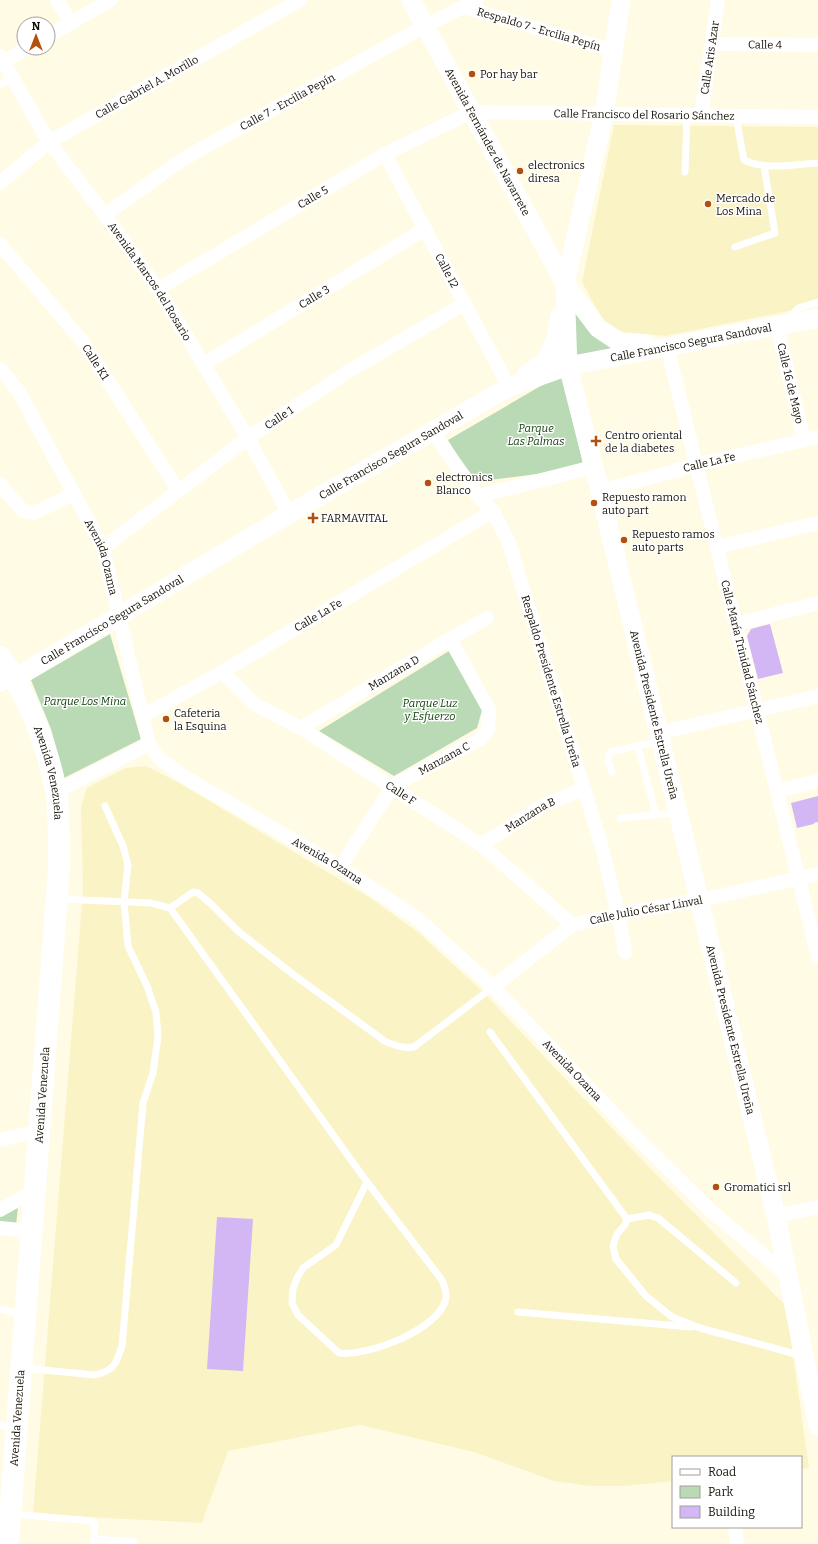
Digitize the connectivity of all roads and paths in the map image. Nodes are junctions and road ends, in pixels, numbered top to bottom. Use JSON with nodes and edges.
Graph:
{"nodes":[{"id":1,"x":57,"y":0,"type":"edge"},
{"id":2,"x":111,"y":0,"type":"edge"},
{"id":3,"x":300,"y":0,"type":"edge"},
{"id":4,"x":410,"y":0,"type":"edge"},
{"id":5,"x":477,"y":0,"type":"edge"},
{"id":6,"x":621,"y":0,"type":"edge"},
{"id":7,"x":718,"y":0,"type":"edge"},
{"id":8,"x":464,"y":7,"type":"junction"},
{"id":9,"x":71,"y":23,"type":"junction"},
{"id":10,"x":425,"y":26,"type":"junction"},
{"id":11,"x":56,"y":31,"type":"edge"},
{"id":12,"x":712,"y":44,"type":"junction"},
{"id":13,"x":818,"y":45,"type":"edge"},
{"id":14,"x":614,"y":51,"type":"junction"},
{"id":15,"x":16,"y":53,"type":"edge"},
{"id":16,"x":2,"y":59,"type":"edge"},
{"id":17,"x":12,"y":77,"type":"junction"},
{"id":18,"x":0,"y":85,"type":"edge"},
{"id":19,"x":471,"y":112,"type":"junction"},
{"id":20,"x":604,"y":114,"type":"junction"},
{"id":21,"x":694,"y":116,"type":"junction"},
{"id":22,"x":736,"y":117,"type":"junction"},
{"id":23,"x":818,"y":117,"type":"edge"},
{"id":24,"x":49,"y":142,"type":"junction"},
{"id":25,"x":384,"y":154,"type":"junction"},
{"id":26,"x":818,"y":163,"type":"edge"},
{"id":27,"x":764,"y":166,"type":"junction"},
{"id":28,"x":685,"y":172,"type":"dead end"},
{"id":29,"x":0,"y":183,"type":"edge"},
{"id":30,"x":105,"y":215,"type":"junction"},
{"id":31,"x":423,"y":230,"type":"junction"},
{"id":32,"x":0,"y":244,"type":"edge"},
{"id":33,"x":735,"y":247,"type":"dead end"},
{"id":34,"x":565,"y":284,"type":"junction"},
{"id":35,"x":158,"y":289,"type":"junction"},
{"id":36,"x":818,"y":302,"type":"edge"},
{"id":37,"x":464,"y":304,"type":"junction"},
{"id":38,"x":818,"y":318,"type":"edge"},
{"id":39,"x":781,"y":325,"type":"junction"},
{"id":40,"x":667,"y":346,"type":"junction"},
{"id":41,"x":204,"y":364,"type":"junction"},
{"id":42,"x":568,"y":366,"type":"junction"},
{"id":43,"x":0,"y":369,"type":"edge"},
{"id":44,"x":509,"y":387,"type":"junction"},
{"id":45,"x":432,"y":431,"type":"junction"},
{"id":46,"x":818,"y":437,"type":"edge"},
{"id":47,"x":248,"y":438,"type":"junction"},
{"id":48,"x":804,"y":440,"type":"junction"},
{"id":49,"x":696,"y":465,"type":"junction"},
{"id":50,"x":593,"y":467,"type":"junction"},
{"id":51,"x":0,"y":484,"type":"edge"},
{"id":52,"x":178,"y":490,"type":"junction"},
{"id":53,"x":600,"y":491,"type":"junction"},
{"id":54,"x":73,"y":494,"type":"junction"},
{"id":55,"x":478,"y":496,"type":"junction"},
{"id":56,"x":493,"y":511,"type":"junction"},
{"id":57,"x":289,"y":514,"type":"junction"},
{"id":58,"x":818,"y":523,"type":"edge"},
{"id":59,"x":717,"y":547,"type":"junction"},
{"id":60,"x":103,"y":548,"type":"junction"},
{"id":61,"x":818,"y":603,"type":"edge"},
{"id":62,"x":119,"y":616,"type":"junction"},
{"id":63,"x":487,"y":618,"type":"dead end"},
{"id":64,"x":736,"y":624,"type":"junction"},
{"id":65,"x":450,"y":638,"type":"junction"},
{"id":66,"x":0,"y":657,"type":"edge"},
{"id":67,"x":222,"y":672,"type":"junction"},
{"id":68,"x":8,"y":682,"type":"edge"},
{"id":69,"x":818,"y":696,"type":"edge"},
{"id":70,"x":758,"y":711,"type":"junction"},
{"id":71,"x":143,"y":716,"type":"junction"},
{"id":72,"x":301,"y":728,"type":"junction"},
{"id":73,"x":660,"y":737,"type":"junction"},
{"id":74,"x":149,"y":744,"type":"junction"},
{"id":75,"x":638,"y":746,"type":"junction"},
{"id":76,"x":612,"y":772,"type":"dead end"},
{"id":77,"x":818,"y":781,"type":"edge"},
{"id":78,"x":393,"y":786,"type":"junction"},
{"id":79,"x":582,"y":789,"type":"junction"},
{"id":80,"x":56,"y":792,"type":"junction"},
{"id":81,"x":777,"y":792,"type":"junction"},
{"id":82,"x":105,"y":806,"type":"dead end"},
{"id":83,"x":678,"y":813,"type":"junction"},
{"id":84,"x":656,"y":815,"type":"junction"},
{"id":85,"x":621,"y":818,"type":"dead end"},
{"id":86,"x":482,"y":845,"type":"junction"},
{"id":87,"x":340,"y":867,"type":"junction"},
{"id":88,"x":818,"y":874,"type":"edge"},
{"id":89,"x":798,"y":878,"type":"junction"},
{"id":90,"x":56,"y":898,"type":"junction"},
{"id":91,"x":700,"y":900,"type":"junction"},
{"id":92,"x":124,"y":902,"type":"junction"},
{"id":93,"x":170,"y":908,"type":"junction"},
{"id":94,"x":618,"y":914,"type":"junction"},
{"id":95,"x":572,"y":925,"type":"junction"},
{"id":96,"x":625,"y":952,"type":"dead end"},
{"id":97,"x":818,"y":957,"type":"edge"},
{"id":98,"x":493,"y":987,"type":"junction"},
{"id":99,"x":490,"y":1032,"type":"dead end"},
{"id":100,"x":39,"y":1131,"type":"junction"},
{"id":101,"x":0,"y":1140,"type":"edge"},
{"id":102,"x":367,"y":1182,"type":"junction"},
{"id":103,"x":34,"y":1191,"type":"junction"},
{"id":104,"x":818,"y":1207,"type":"edge"},
{"id":105,"x":0,"y":1210,"type":"edge"},
{"id":106,"x":776,"y":1216,"type":"junction"},
{"id":107,"x":627,"y":1219,"type":"junction"},
{"id":108,"x":0,"y":1228,"type":"edge"},
{"id":109,"x":31,"y":1230,"type":"junction"},
{"id":110,"x":788,"y":1276,"type":"junction"},
{"id":111,"x":736,"y":1283,"type":"dead end"},
{"id":112,"x":0,"y":1309,"type":"edge"},
{"id":113,"x":518,"y":1312,"type":"dead end"},
{"id":114,"x":25,"y":1316,"type":"junction"},
{"id":115,"x":700,"y":1328,"type":"junction"},
{"id":116,"x":805,"y":1356,"type":"junction"},
{"id":117,"x":21,"y":1368,"type":"junction"},
{"id":118,"x":818,"y":1426,"type":"edge"},
{"id":119,"x":8,"y":1427,"type":"edge"},
{"id":120,"x":10,"y":1514,"type":"junction"},
{"id":121,"x":735,"y":1528,"type":"edge"},
{"id":122,"x":94,"y":1542,"type":"edge"},
{"id":123,"x":134,"y":1542,"type":"dead end"},
{"id":124,"x":8,"y":1544,"type":"edge"},
{"id":125,"x":737,"y":1544,"type":"edge"}],
"edges":[{"from":1,"to":9,"type":"street"},
{"from":2,"to":9,"type":"street"},
{"from":3,"to":24,"type":"street","name":"Calle Gabriel A. Morillo"},
{"from":4,"to":10,"type":"main road","name":"Avenida Fernández de Navarrete"},
{"from":5,"to":8,"type":"street","name":"Calle 7 - Ercilia Pepín"},
{"from":6,"to":14,"type":"main road","name":"Avenida Presidente Estrella Ureña"},
{"from":7,"to":12,"type":"street","name":"Calle Aris Azar"},
{"from":8,"to":10,"type":"street","name":"Calle 7 - Ercilia Pepín"},
{"from":8,"to":14,"type":"street","name":"Respaldo 7 - Ercilia Pepín"},
{"from":9,"to":11,"type":"street"},
{"from":10,"to":19,"type":"main road","name":"Avenida Fernández de Navarrete"},
{"from":10,"to":30,"type":"street","name":"Calle 7 - Ercilia Pepín"},
{"from":12,"to":13,"type":"street","name":"Calle 4"},
{"from":12,"to":21,"type":"street","name":"Calle Aris Azar"},
{"from":14,"to":20,"type":"main road","name":"Avenida Presidente Estrella Ureña"},
{"from":15,"to":16,"type":"street"},
{"from":16,"to":17,"type":"street","name":"Avenida Marcos del Rosario"},
{"from":17,"to":18,"type":"lane"},
{"from":17,"to":24,"type":"street","name":"Avenida Marcos del Rosario"},
{"from":19,"to":20,"type":"street","name":"Calle Francisco del Rosario Sánchez"},
{"from":19,"to":25,"type":"street","name":"Calle 5"},
{"from":19,"to":34,"type":"main road","name":"Avenida Fernández de Navarrete"},
{"from":20,"to":21,"type":"street","name":"Calle Francisco del Rosario Sánchez"},
{"from":20,"to":34,"type":"main road","name":"Avenida Presidente Estrella Ureña"},
{"from":21,"to":22,"type":"street","name":"Calle Francisco del Rosario Sánchez"},
{"from":21,"to":28,"type":"lane"},
{"from":22,"to":23,"type":"street","name":"Calle Francisco del Rosario Sánchez"},
{"from":22,"to":27,"type":"lane"},
{"from":24,"to":29,"type":"street","name":"Calle Gabriel A. Morillo"},
{"from":24,"to":30,"type":"street","name":"Avenida Marcos del Rosario"},
{"from":25,"to":31,"type":"street","name":"Calle I2"},
{"from":25,"to":35,"type":"street","name":"Calle 5"},
{"from":26,"to":27,"type":"lane"},
{"from":27,"to":33,"type":"lane"},
{"from":30,"to":35,"type":"street","name":"Avenida Marcos del Rosario"},
{"from":31,"to":37,"type":"street","name":"Calle I2"},
{"from":31,"to":41,"type":"street","name":"Calle 3"},
{"from":32,"to":52,"type":"street","name":"Calle K1"},
{"from":34,"to":40,"type":"main road","name":"Avenida Fernández de Navarrete"},
{"from":34,"to":42,"type":"main road","name":"Avenida Presidente Estrella Ureña"},
{"from":34,"to":44,"type":"main road"},
{"from":35,"to":41,"type":"street","name":"Avenida Marcos del Rosario"},
{"from":36,"to":39,"type":"lane"},
{"from":37,"to":44,"type":"street","name":"Calle I2"},
{"from":37,"to":47,"type":"street","name":"Calle 1"},
{"from":38,"to":39,"type":"main road","name":"Calle Francisco Segura Sandoval"},
{"from":39,"to":40,"type":"main road","name":"Calle Francisco Segura Sandoval"},
{"from":39,"to":48,"type":"street","name":"Calle 16 de Mayo"},
{"from":40,"to":42,"type":"main road","name":"Calle Francisco Segura Sandoval"},
{"from":40,"to":49,"type":"street","name":"Calle María Trinidad Sánchez"},
{"from":41,"to":47,"type":"street","name":"Avenida Marcos del Rosario"},
{"from":42,"to":44,"type":"main road","name":"Calle Francisco Segura Sandoval"},
{"from":42,"to":50,"type":"main road","name":"Avenida Presidente Estrella Ureña"},
{"from":43,"to":54,"type":"street","name":"Avenida Ozama"},
{"from":44,"to":45,"type":"main road","name":"Calle Francisco Segura Sandoval"},
{"from":45,"to":55,"type":"street","name":"Respaldo Presidente Estrella Ureña"},
{"from":45,"to":57,"type":"main road","name":"Calle Francisco Segura Sandoval"},
{"from":46,"to":48,"type":"street","name":"Calle La Fe"},
{"from":47,"to":52,"type":"street","name":"Calle 1"},
{"from":47,"to":57,"type":"street","name":"Avenida Marcos del Rosario"},
{"from":48,"to":49,"type":"street","name":"Calle La Fe"},
{"from":49,"to":53,"type":"street","name":"Calle La Fe"},
{"from":49,"to":59,"type":"street","name":"Calle María Trinidad Sánchez"},
{"from":50,"to":53,"type":"main road","name":"Avenida Presidente Estrella Ureña"},
{"from":50,"to":55,"type":"street"},
{"from":51,"to":54,"type":"street"},
{"from":52,"to":60,"type":"street","name":"Calle 1"},
{"from":53,"to":73,"type":"main road","name":"Avenida Presidente Estrella Ureña"},
{"from":54,"to":60,"type":"street","name":"Avenida Ozama"},
{"from":55,"to":56,"type":"street","name":"Respaldo Presidente Estrella Ureña"},
{"from":56,"to":67,"type":"street","name":"Calle La Fe"},
{"from":56,"to":79,"type":"street","name":"Respaldo Presidente Estrella Ureña"},
{"from":57,"to":62,"type":"main road","name":"Calle Francisco Segura Sandoval"},
{"from":58,"to":59,"type":"street"},
{"from":59,"to":64,"type":"street","name":"Calle María Trinidad Sánchez"},
{"from":60,"to":62,"type":"street","name":"Avenida Ozama"},
{"from":61,"to":64,"type":"street"},
{"from":62,"to":68,"type":"main road","name":"Calle Francisco Segura Sandoval"},
{"from":62,"to":71,"type":"street","name":"Avenida Ozama"},
{"from":63,"to":65,"type":"street","name":"Manzana D"},
{"from":64,"to":70,"type":"street","name":"Calle María Trinidad Sánchez"},
{"from":65,"to":72,"type":"street","name":"Manzana D"},
{"from":65,"to":78,"type":"street","name":"Manzana C"},
{"from":66,"to":68,"type":"main road","name":"Avenida Venezuela"},
{"from":67,"to":71,"type":"street","name":"Calle La Fe"},
{"from":67,"to":72,"type":"street","name":"Calle F"},
{"from":68,"to":80,"type":"main road","name":"Avenida Venezuela"},
{"from":69,"to":70,"type":"street"},
{"from":70,"to":73,"type":"street"},
{"from":70,"to":81,"type":"street","name":"Calle María Trinidad Sánchez"},
{"from":71,"to":74,"type":"street","name":"Avenida Ozama"},
{"from":72,"to":78,"type":"street","name":"Calle F"},
{"from":73,"to":75,"type":"lane"},
{"from":73,"to":83,"type":"main road","name":"Avenida Presidente Estrella Ureña"},
{"from":74,"to":80,"type":"street"},
{"from":74,"to":87,"type":"street","name":"Avenida Ozama"},
{"from":75,"to":76,"type":"lane"},
{"from":75,"to":84,"type":"lane"},
{"from":77,"to":81,"type":"street"},
{"from":78,"to":86,"type":"street","name":"Calle F"},
{"from":78,"to":87,"type":"street","name":"Manzana C"},
{"from":79,"to":86,"type":"street","name":"Manzana B"},
{"from":79,"to":94,"type":"street","name":"Respaldo Presidente Estrella Ureña"},
{"from":80,"to":90,"type":"main road","name":"Avenida Venezuela"},
{"from":81,"to":89,"type":"street","name":"Calle María Trinidad Sánchez"},
{"from":82,"to":92,"type":"lane"},
{"from":83,"to":84,"type":"lane"},
{"from":83,"to":91,"type":"main road","name":"Avenida Presidente Estrella Ureña"},
{"from":84,"to":85,"type":"lane"},
{"from":86,"to":95,"type":"street","name":"Calle F"},
{"from":87,"to":98,"type":"street","name":"Avenida Ozama"},
{"from":88,"to":89,"type":"street","name":"Calle Julio César Linval"},
{"from":89,"to":91,"type":"street","name":"Calle Julio César Linval"},
{"from":89,"to":97,"type":"street","name":"Calle María Trinidad Sánchez"},
{"from":90,"to":92,"type":"lane"},
{"from":90,"to":100,"type":"main road","name":"Avenida Venezuela"},
{"from":91,"to":94,"type":"street","name":"Calle Julio César Linval"},
{"from":91,"to":106,"type":"main road","name":"Avenida Presidente Estrella Ureña"},
{"from":92,"to":93,"type":"lane"},
{"from":92,"to":117,"type":"lane"},
{"from":93,"to":98,"type":"lane"},
{"from":93,"to":102,"type":"lane"},
{"from":94,"to":95,"type":"street","name":"Calle Julio César Linval"},
{"from":94,"to":96,"type":"street","name":"Respaldo Presidente Estrella Ureña"},
{"from":95,"to":98,"type":"street","name":"Calle Julio César Linval"},
{"from":98,"to":110,"type":"street","name":"Avenida Ozama"},
{"from":99,"to":107,"type":"lane"},
{"from":100,"to":101,"type":"street"},
{"from":100,"to":103,"type":"main road","name":"Avenida Venezuela"},
{"from":102,"to":102,"type":"lane"},
{"from":103,"to":105,"type":"street"},
{"from":103,"to":109,"type":"main road","name":"Avenida Venezuela"},
{"from":104,"to":106,"type":"street"},
{"from":106,"to":110,"type":"main road","name":"Avenida Presidente Estrella Ureña"},
{"from":107,"to":111,"type":"lane"},
{"from":107,"to":115,"type":"lane"},
{"from":108,"to":109,"type":"street"},
{"from":109,"to":114,"type":"main road","name":"Avenida Venezuela"},
{"from":110,"to":116,"type":"main road","name":"Avenida Presidente Estrella Ureña"},
{"from":112,"to":114,"type":"lane"},
{"from":113,"to":115,"type":"lane"},
{"from":114,"to":117,"type":"main road","name":"Avenida Venezuela"},
{"from":115,"to":116,"type":"lane"},
{"from":116,"to":118,"type":"main road","name":"Avenida Presidente Estrella Ureña"},
{"from":117,"to":119,"type":"main road","name":"Avenida Venezuela"},
{"from":119,"to":120,"type":"main road","name":"Avenida Venezuela"},
{"from":120,"to":122,"type":"lane"},
{"from":120,"to":124,"type":"main road","name":"Avenida Venezuela"},
{"from":121,"to":125,"type":"street"},
{"from":122,"to":123,"type":"lane"}]}
